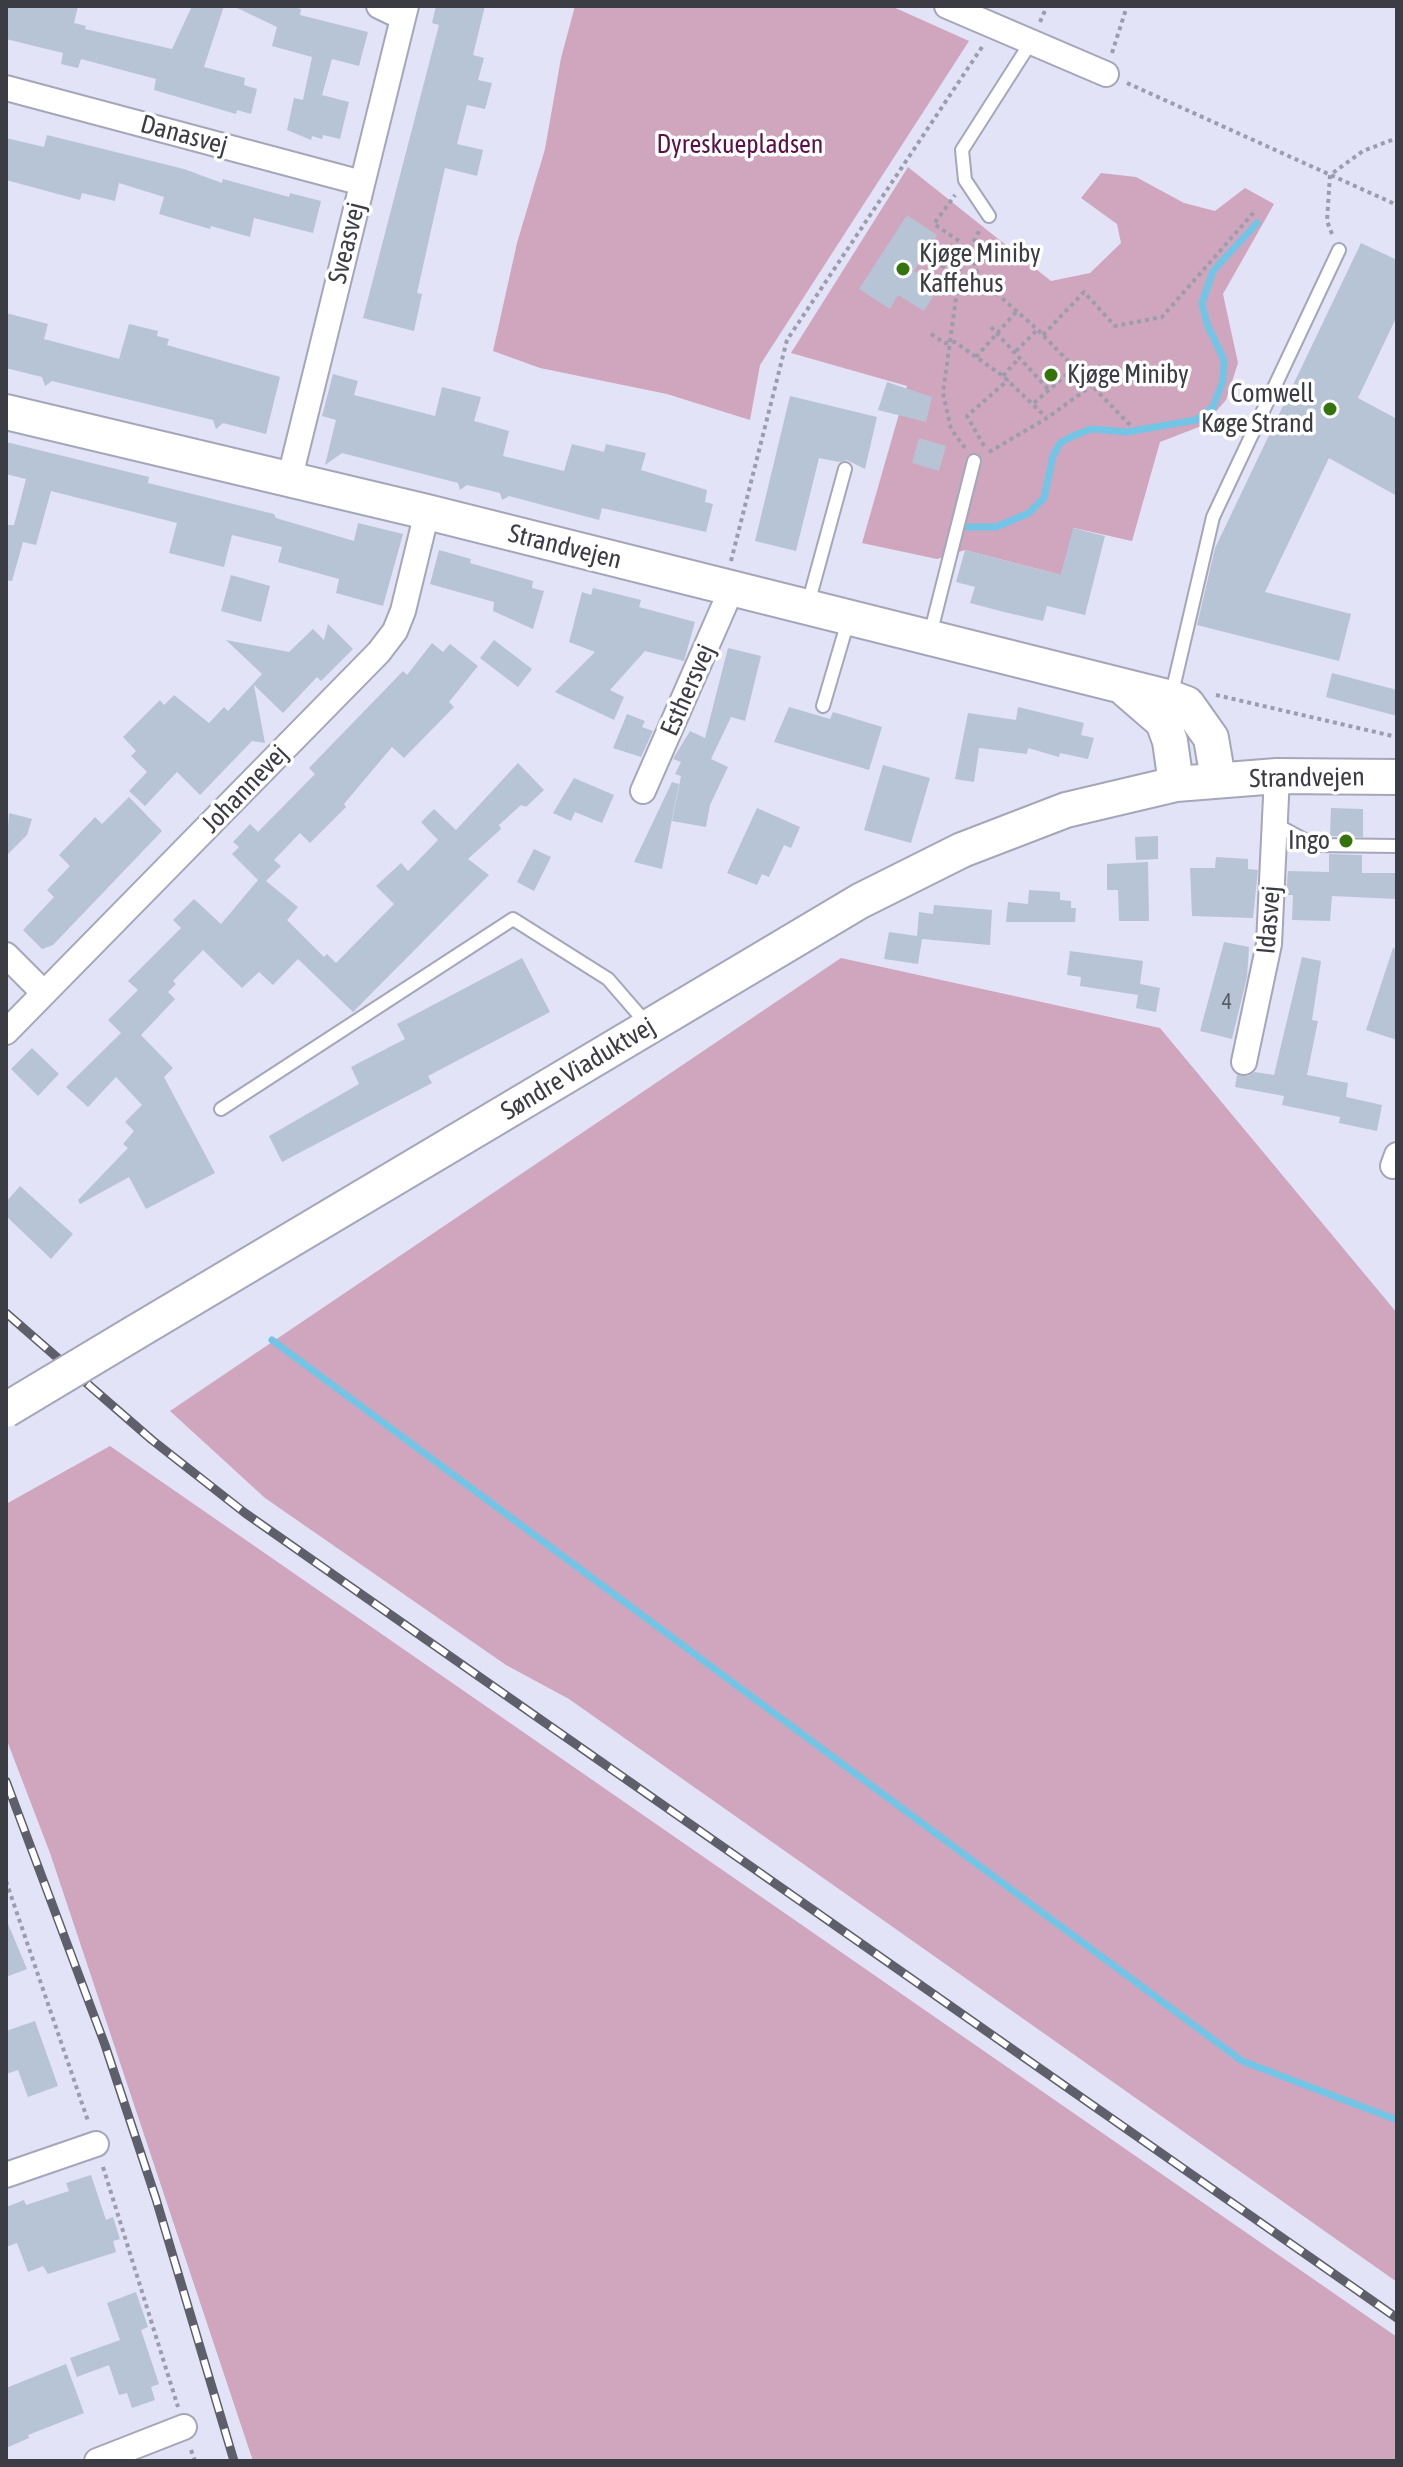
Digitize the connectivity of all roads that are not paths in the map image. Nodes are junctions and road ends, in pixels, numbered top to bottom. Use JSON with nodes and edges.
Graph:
{"nodes":[{"id":1,"x":379,"y":6,"type":"edge"},
{"id":2,"x":947,"y":6,"type":"edge"},
{"id":3,"x":404,"y":12,"type":"edge"},
{"id":4,"x":1031,"y":42,"type":"junction"},
{"id":5,"x":1106,"y":74,"type":"road end"},
{"id":6,"x":6,"y":88,"type":"edge"},
{"id":7,"x":362,"y":183,"type":"junction"},
{"id":8,"x":989,"y":216,"type":"road end"},
{"id":9,"x":1339,"y":250,"type":"road end"},
{"id":10,"x":6,"y":412,"type":"edge"},
{"id":11,"x":974,"y":461,"type":"road end"},
{"id":12,"x":845,"y":469,"type":"dead end"},
{"id":13,"x":289,"y":481,"type":"junction"},
{"id":14,"x":427,"y":512,"type":"junction"},
{"id":15,"x":728,"y":587,"type":"junction"},
{"id":16,"x":807,"y":607,"type":"junction"},
{"id":17,"x":849,"y":617,"type":"junction"},
{"id":18,"x":929,"y":638,"type":"junction"},
{"id":19,"x":1122,"y":688,"type":"junction"},
{"id":20,"x":1172,"y":691,"type":"junction"},
{"id":21,"x":823,"y":706,"type":"dead end"},
{"id":22,"x":1277,"y":776,"type":"junction"},
{"id":23,"x":1397,"y":777,"type":"edge"},
{"id":24,"x":1218,"y":779,"type":"junction"},
{"id":25,"x":1176,"y":784,"type":"junction"},
{"id":26,"x":643,"y":791,"type":"dead end"},
{"id":27,"x":1275,"y":824,"type":"junction"},
{"id":28,"x":1397,"y":846,"type":"edge"},
{"id":29,"x":6,"y":955,"type":"edge"},
{"id":30,"x":44,"y":993,"type":"junction"},
{"id":31,"x":649,"y":1027,"type":"junction"},
{"id":32,"x":6,"y":1032,"type":"edge"},
{"id":33,"x":1244,"y":1062,"type":"dead end"},
{"id":34,"x":221,"y":1109,"type":"dead end"},
{"id":35,"x":6,"y":1410,"type":"edge"},
{"id":36,"x":96,"y":2144,"type":"road end"},
{"id":37,"x":6,"y":2175,"type":"edge"},
{"id":38,"x":184,"y":2427,"type":"road end"},
{"id":39,"x":97,"y":2461,"type":"edge"}],
"edges":[{"from":1,"to":3,"type":"street"},
{"from":2,"to":4,"type":"street"},
{"from":3,"to":7,"type":"street","name":"Sveasvej"},
{"from":4,"to":5,"type":"street"},
{"from":4,"to":8,"type":"lane"},
{"from":6,"to":7,"type":"street","name":"Danasvej"},
{"from":7,"to":13,"type":"street","name":"Sveasvej"},
{"from":9,"to":20,"type":"lane"},
{"from":10,"to":13,"type":"main road","name":"Strandvejen"},
{"from":11,"to":18,"type":"lane"},
{"from":12,"to":16,"type":"lane"},
{"from":13,"to":14,"type":"main road","name":"Strandvejen"},
{"from":14,"to":15,"type":"main road","name":"Strandvejen"},
{"from":14,"to":30,"type":"street","name":"Johannevej"},
{"from":15,"to":16,"type":"main road","name":"Strandvejen"},
{"from":15,"to":26,"type":"street","name":"Esthersvej"},
{"from":16,"to":17,"type":"main road","name":"Strandvejen"},
{"from":17,"to":18,"type":"main road","name":"Strandvejen"},
{"from":17,"to":21,"type":"lane"},
{"from":18,"to":19,"type":"main road","name":"Strandvejen"},
{"from":19,"to":20,"type":"main road","name":"Strandvejen"},
{"from":19,"to":25,"type":"main road","name":"Strandvejen"},
{"from":20,"to":24,"type":"main road","name":"Strandvejen"},
{"from":22,"to":23,"type":"main road","name":"Strandvejen"},
{"from":22,"to":24,"type":"main road","name":"Strandvejen"},
{"from":22,"to":27,"type":"street","name":"Idasvej"},
{"from":24,"to":25,"type":"main road","name":"Strandvejen"},
{"from":25,"to":31,"type":"main road","name":"Søndre Viaduktvej"},
{"from":27,"to":28,"type":"lane"},
{"from":27,"to":33,"type":"street","name":"Idasvej"},
{"from":29,"to":30,"type":"street"},
{"from":30,"to":32,"type":"street","name":"Johannevej"},
{"from":31,"to":34,"type":"lane"},
{"from":31,"to":35,"type":"main road","name":"Søndre Viaduktvej","bridge":true},
{"from":36,"to":37,"type":"street"},
{"from":38,"to":39,"type":"street"}]}
